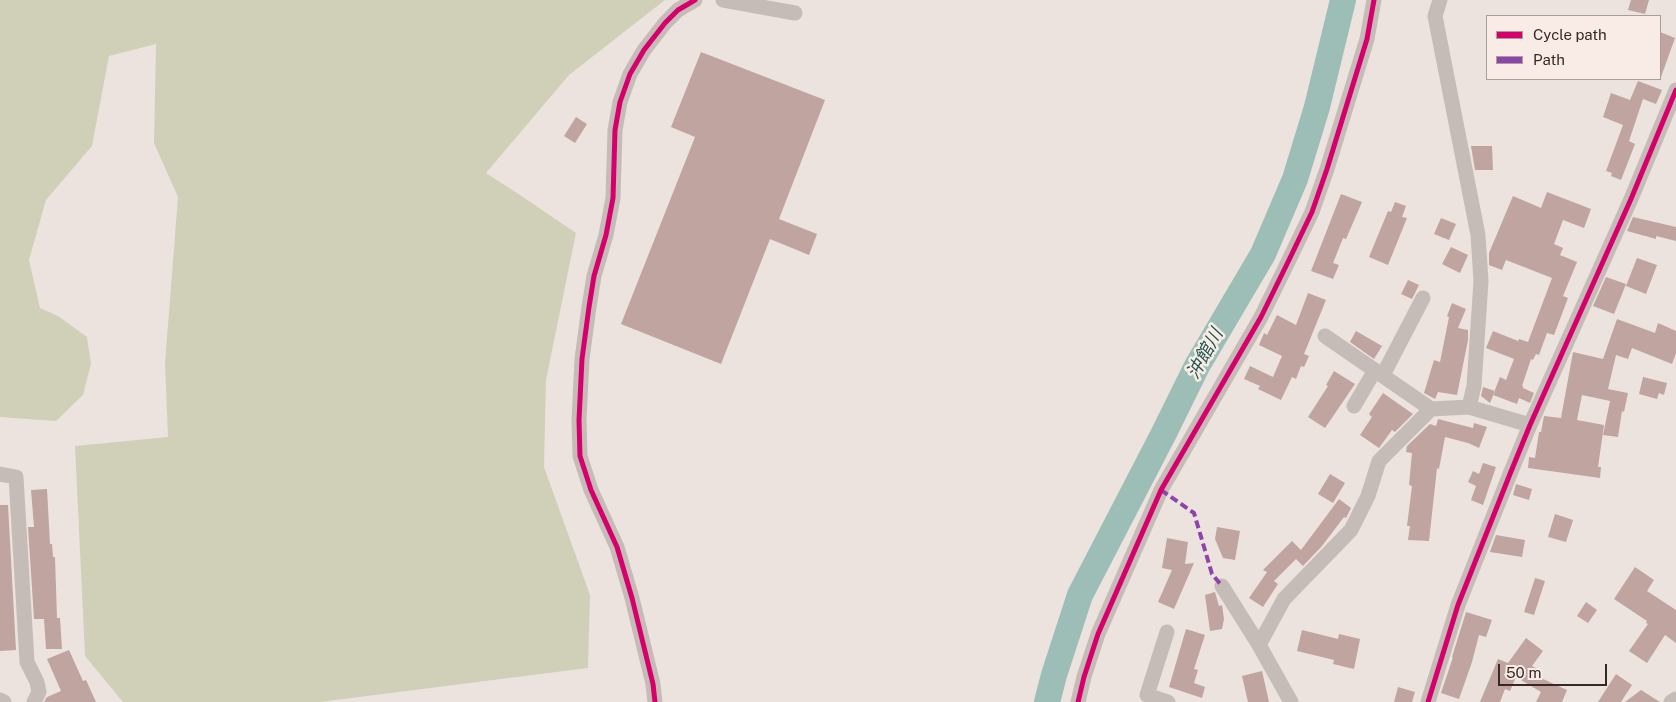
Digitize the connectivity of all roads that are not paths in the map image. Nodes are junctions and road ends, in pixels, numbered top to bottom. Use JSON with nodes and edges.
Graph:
{"nodes":[{"id":1,"x":695,"y":0,"type":"edge"},
{"id":2,"x":723,"y":0,"type":"edge"},
{"id":3,"x":1374,"y":0,"type":"edge"},
{"id":4,"x":1440,"y":0,"type":"edge"},
{"id":5,"x":795,"y":13,"type":"dead end"},
{"id":6,"x":1676,"y":90,"type":"edge"},
{"id":7,"x":1422,"y":298,"type":"dead end"},
{"id":8,"x":1325,"y":336,"type":"dead end"},
{"id":9,"x":1379,"y":373,"type":"junction"},
{"id":10,"x":1354,"y":406,"type":"dead end"},
{"id":11,"x":1469,"y":407,"type":"junction"},
{"id":12,"x":1431,"y":408,"type":"junction"},
{"id":13,"x":1530,"y":425,"type":"junction"},
{"id":14,"x":0,"y":474,"type":"edge"},
{"id":15,"x":1222,"y":586,"type":"dead end"},
{"id":16,"x":1167,"y":632,"type":"dead end"},
{"id":17,"x":1259,"y":645,"type":"junction"},
{"id":18,"x":1676,"y":699,"type":"edge"},
{"id":19,"x":0,"y":700,"type":"edge"},
{"id":20,"x":4,"y":702,"type":"edge"},
{"id":21,"x":34,"y":702,"type":"edge"},
{"id":22,"x":655,"y":702,"type":"edge"},
{"id":23,"x":1078,"y":702,"type":"edge"},
{"id":24,"x":1168,"y":702,"type":"edge"},
{"id":25,"x":1291,"y":702,"type":"edge"},
{"id":26,"x":1428,"y":702,"type":"edge"},
{"id":27,"x":1671,"y":702,"type":"edge"}],
"edges":[{"from":1,"to":22,"type":"street"},
{"from":2,"to":5,"type":"street"},
{"from":3,"to":23,"type":"street"},
{"from":4,"to":11,"type":"street"},
{"from":6,"to":13,"type":"street"},
{"from":7,"to":9,"type":"street"},
{"from":8,"to":9,"type":"street"},
{"from":9,"to":10,"type":"street"},
{"from":9,"to":12,"type":"street"},
{"from":11,"to":12,"type":"street"},
{"from":11,"to":13,"type":"street"},
{"from":12,"to":17,"type":"street"},
{"from":13,"to":26,"type":"street"},
{"from":14,"to":21,"type":"street"},
{"from":15,"to":17,"type":"street"},
{"from":16,"to":24,"type":"street"},
{"from":17,"to":25,"type":"street"},
{"from":18,"to":27,"type":"street"},
{"from":19,"to":20,"type":"street"}]}
